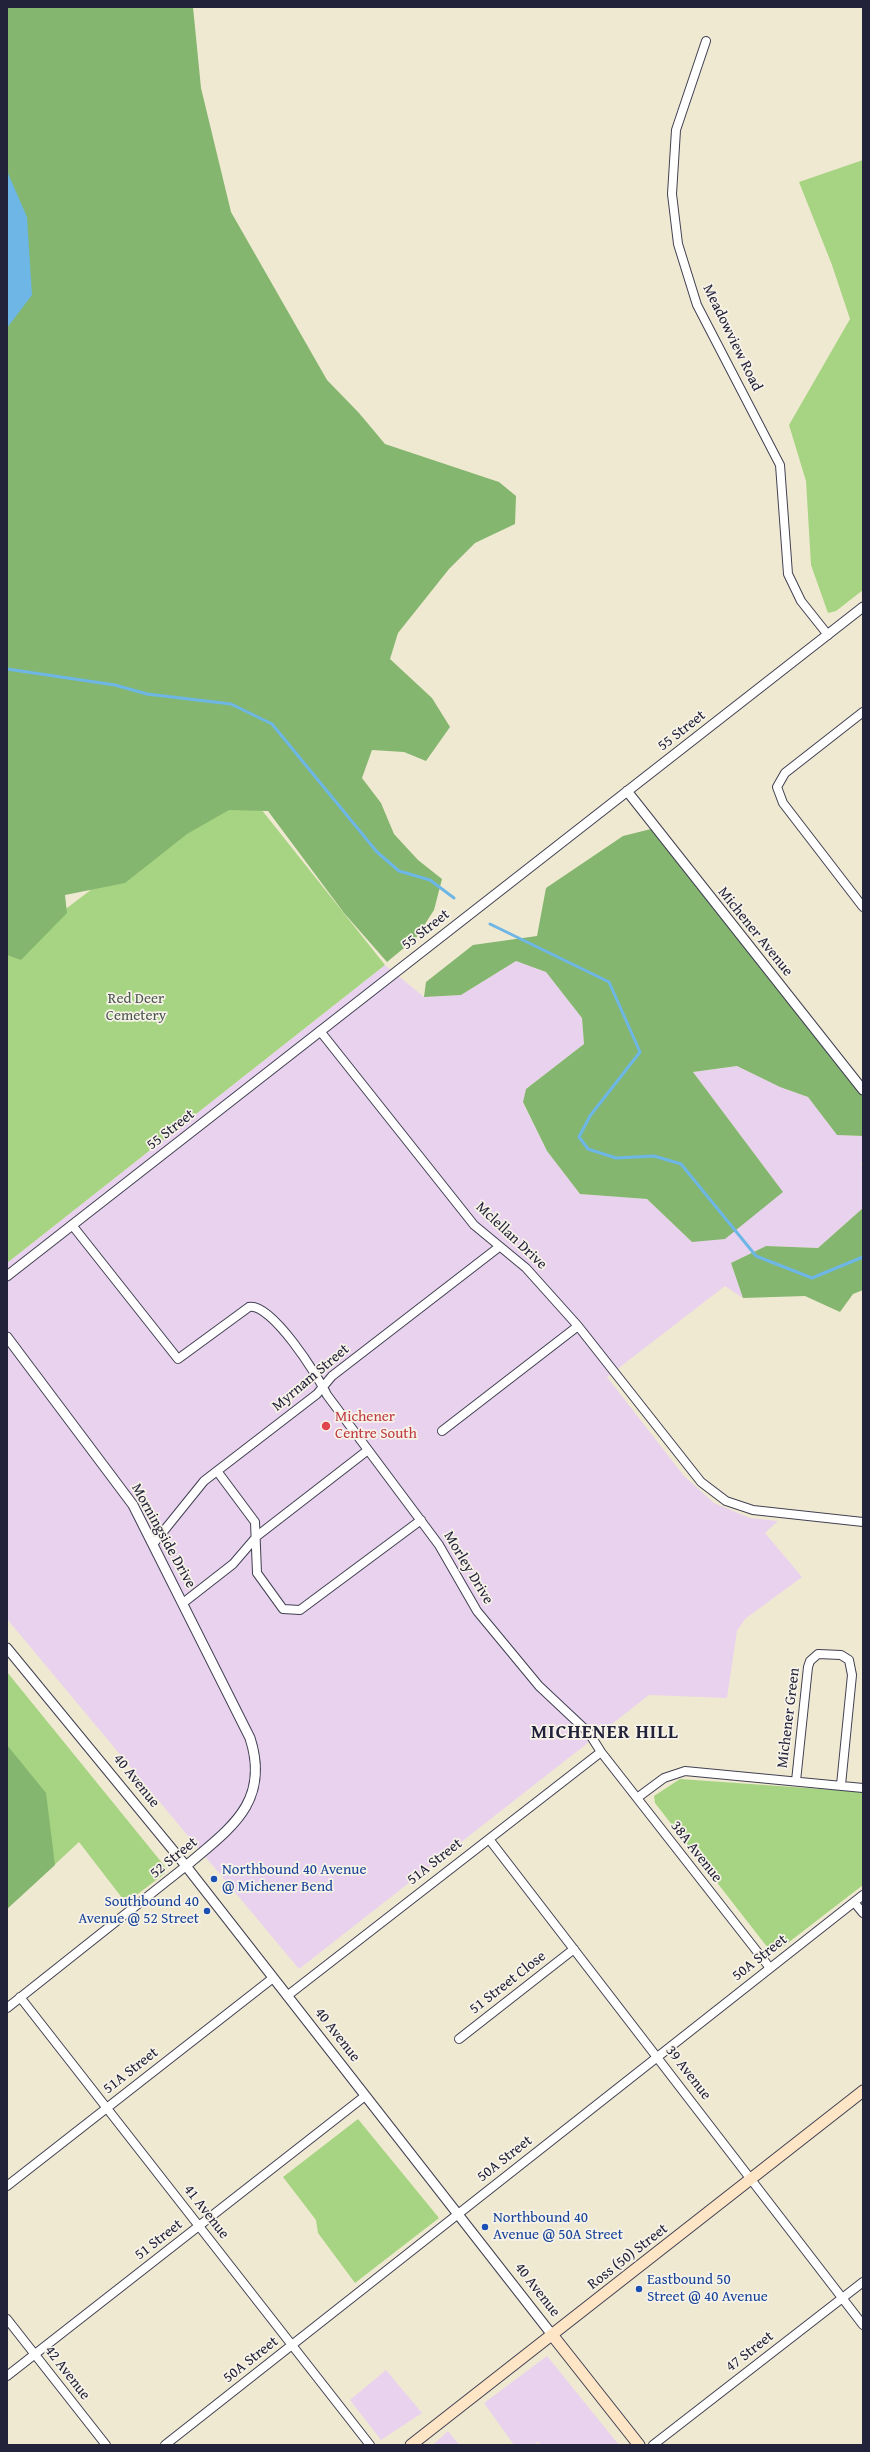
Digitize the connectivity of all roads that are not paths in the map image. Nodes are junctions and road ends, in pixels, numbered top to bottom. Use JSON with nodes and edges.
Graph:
{"nodes":[{"id":1,"x":706,"y":40,"type":"dead end"},
{"id":2,"x":863,"y":607,"type":"edge"},
{"id":3,"x":828,"y":635,"type":"junction"},
{"id":4,"x":863,"y":712,"type":"edge"},
{"id":5,"x":627,"y":791,"type":"junction"},
{"id":6,"x":863,"y":907,"type":"edge"},
{"id":7,"x":320,"y":1031,"type":"junction"},
{"id":8,"x":863,"y":1090,"type":"edge"},
{"id":9,"x":72,"y":1225,"type":"junction"},
{"id":10,"x":499,"y":1247,"type":"junction"},
{"id":11,"x":7,"y":1276,"type":"edge"},
{"id":12,"x":578,"y":1326,"type":"junction"},
{"id":13,"x":7,"y":1337,"type":"edge"},
{"id":14,"x":323,"y":1387,"type":"junction"},
{"id":15,"x":442,"y":1431,"type":"dead end"},
{"id":16,"x":368,"y":1450,"type":"junction"},
{"id":17,"x":217,"y":1471,"type":"junction"},
{"id":18,"x":421,"y":1520,"type":"junction"},
{"id":19,"x":863,"y":1522,"type":"edge"},
{"id":20,"x":256,"y":1536,"type":"junction"},
{"id":21,"x":154,"y":1544,"type":"junction"},
{"id":22,"x":183,"y":1603,"type":"junction"},
{"id":23,"x":7,"y":1648,"type":"edge"},
{"id":24,"x":601,"y":1752,"type":"junction"},
{"id":25,"x":256,"y":1770,"type":"joint"},
{"id":26,"x":796,"y":1781,"type":"junction"},
{"id":27,"x":841,"y":1785,"type":"junction"},
{"id":28,"x":863,"y":1788,"type":"edge"},
{"id":29,"x":637,"y":1798,"type":"junction"},
{"id":30,"x":489,"y":1839,"type":"junction"},
{"id":31,"x":186,"y":1866,"type":"junction"},
{"id":32,"x":863,"y":1895,"type":"edge"},
{"id":33,"x":854,"y":1902,"type":"junction"},
{"id":34,"x":863,"y":1913,"type":"edge"},
{"id":35,"x":574,"y":1949,"type":"junction"},
{"id":36,"x":770,"y":1968,"type":"junction"},
{"id":37,"x":273,"y":1978,"type":"junction"},
{"id":38,"x":287,"y":1996,"type":"junction"},
{"id":39,"x":20,"y":1997,"type":"junction"},
{"id":40,"x":7,"y":2008,"type":"edge"},
{"id":41,"x":459,"y":2039,"type":"dead end"},
{"id":42,"x":658,"y":2057,"type":"junction"},
{"id":43,"x":863,"y":2092,"type":"edge"},
{"id":44,"x":366,"y":2096,"type":"junction"},
{"id":45,"x":107,"y":2107,"type":"junction"},
{"id":46,"x":750,"y":2180,"type":"junction"},
{"id":47,"x":7,"y":2186,"type":"edge"},
{"id":48,"x":458,"y":2214,"type":"junction"},
{"id":49,"x":199,"y":2226,"type":"junction"},
{"id":50,"x":863,"y":2282,"type":"edge"},
{"id":51,"x":842,"y":2298,"type":"junction"},
{"id":52,"x":7,"y":2319,"type":"edge"},
{"id":53,"x":863,"y":2325,"type":"edge"},
{"id":54,"x":553,"y":2336,"type":"junction"},
{"id":55,"x":292,"y":2345,"type":"junction"},
{"id":56,"x":35,"y":2354,"type":"junction"},
{"id":57,"x":7,"y":2376,"type":"edge"},
{"id":58,"x":106,"y":2445,"type":"edge"},
{"id":59,"x":166,"y":2445,"type":"edge"},
{"id":60,"x":370,"y":2445,"type":"edge"},
{"id":61,"x":411,"y":2445,"type":"edge"},
{"id":62,"x":639,"y":2445,"type":"edge"},
{"id":63,"x":653,"y":2445,"type":"edge"}],
"edges":[{"from":1,"to":3,"type":"street","name":"Meadowview Road"},
{"from":2,"to":3,"type":"street","name":"55 Street"},
{"from":3,"to":5,"type":"street","name":"55 Street"},
{"from":4,"to":6,"type":"street"},
{"from":5,"to":7,"type":"street","name":"55 Street"},
{"from":5,"to":8,"type":"street","name":"Michener Avenue"},
{"from":7,"to":9,"type":"street","name":"55 Street"},
{"from":7,"to":10,"type":"street","name":"Mclellan Drive"},
{"from":9,"to":11,"type":"street","name":"55 Street"},
{"from":9,"to":14,"type":"street","name":"Morley Drive"},
{"from":10,"to":12,"type":"street","name":"Mclellan Drive"},
{"from":10,"to":14,"type":"street","name":"Myrnam Street"},
{"from":12,"to":15,"type":"street"},
{"from":12,"to":19,"type":"street","name":"Mclellan Drive"},
{"from":13,"to":21,"type":"street","name":"Morningside Drive"},
{"from":14,"to":16,"type":"street","name":"Morley Drive"},
{"from":14,"to":17,"type":"street","name":"Myrnam Street"},
{"from":16,"to":18,"type":"street","name":"Morley Drive"},
{"from":16,"to":20,"type":"street"},
{"from":17,"to":20,"type":"street"},
{"from":17,"to":21,"type":"street","name":"Myrnam Street"},
{"from":18,"to":20,"type":"street"},
{"from":18,"to":24,"type":"street","name":"Morley Drive"},
{"from":20,"to":22,"type":"street"},
{"from":21,"to":22,"type":"street","name":"Morningside Drive"},
{"from":22,"to":25,"type":"street","name":"Morningside Drive"},
{"from":23,"to":31,"type":"street","name":"40 Avenue"},
{"from":24,"to":29,"type":"street","name":"38A Avenue"},
{"from":24,"to":30,"type":"street","name":"51A Street"},
{"from":25,"to":31,"type":"street","name":"52 Street"},
{"from":26,"to":27,"type":"street"},
{"from":26,"to":27,"type":"street","name":"Michener Green"},
{"from":26,"to":29,"type":"street"},
{"from":27,"to":28,"type":"street"},
{"from":29,"to":36,"type":"street","name":"38A Avenue"},
{"from":30,"to":35,"type":"street","name":"39 Avenue"},
{"from":30,"to":38,"type":"street","name":"51A Street"},
{"from":31,"to":37,"type":"street","name":"40 Avenue"},
{"from":31,"to":39,"type":"street","name":"52 Street"},
{"from":32,"to":33,"type":"street","name":"50A Street"},
{"from":33,"to":34,"type":"street"},
{"from":33,"to":36,"type":"street","name":"50A Street"},
{"from":35,"to":41,"type":"street","name":"51 Street Close"},
{"from":35,"to":42,"type":"street","name":"39 Avenue"},
{"from":36,"to":42,"type":"street","name":"50A Street"},
{"from":37,"to":38,"type":"street","name":"40 Avenue"},
{"from":37,"to":45,"type":"street","name":"51A Street"},
{"from":38,"to":44,"type":"street","name":"40 Avenue"},
{"from":39,"to":40,"type":"street","name":"52 Street"},
{"from":39,"to":45,"type":"street","name":"41 Avenue"},
{"from":42,"to":46,"type":"street","name":"39 Avenue"},
{"from":42,"to":48,"type":"street","name":"50A Street"},
{"from":43,"to":46,"type":"main road","name":"Ross (50) Street"},
{"from":44,"to":48,"type":"street","name":"40 Avenue"},
{"from":44,"to":49,"type":"street","name":"51 Street"},
{"from":45,"to":47,"type":"street","name":"51A Street"},
{"from":45,"to":49,"type":"street","name":"41 Avenue"},
{"from":46,"to":51,"type":"street","name":"39 Avenue"},
{"from":46,"to":54,"type":"main road","name":"Ross (50) Street"},
{"from":48,"to":54,"type":"street","name":"40 Avenue"},
{"from":48,"to":55,"type":"street","name":"50A Street"},
{"from":49,"to":55,"type":"street","name":"41 Avenue"},
{"from":49,"to":56,"type":"street","name":"51 Street"},
{"from":50,"to":51,"type":"street","name":"47 Street"},
{"from":51,"to":53,"type":"street","name":"39 Avenue"},
{"from":51,"to":63,"type":"street","name":"47 Street"},
{"from":52,"to":56,"type":"street","name":"42 Avenue"},
{"from":54,"to":61,"type":"main road","name":"Ross (50) Street"},
{"from":54,"to":62,"type":"main road","name":"40 Avenue"},
{"from":55,"to":59,"type":"street","name":"50A Street"},
{"from":55,"to":60,"type":"street","name":"41 Avenue"},
{"from":56,"to":57,"type":"street","name":"51 Street"},
{"from":56,"to":58,"type":"street","name":"42 Avenue"}]}
